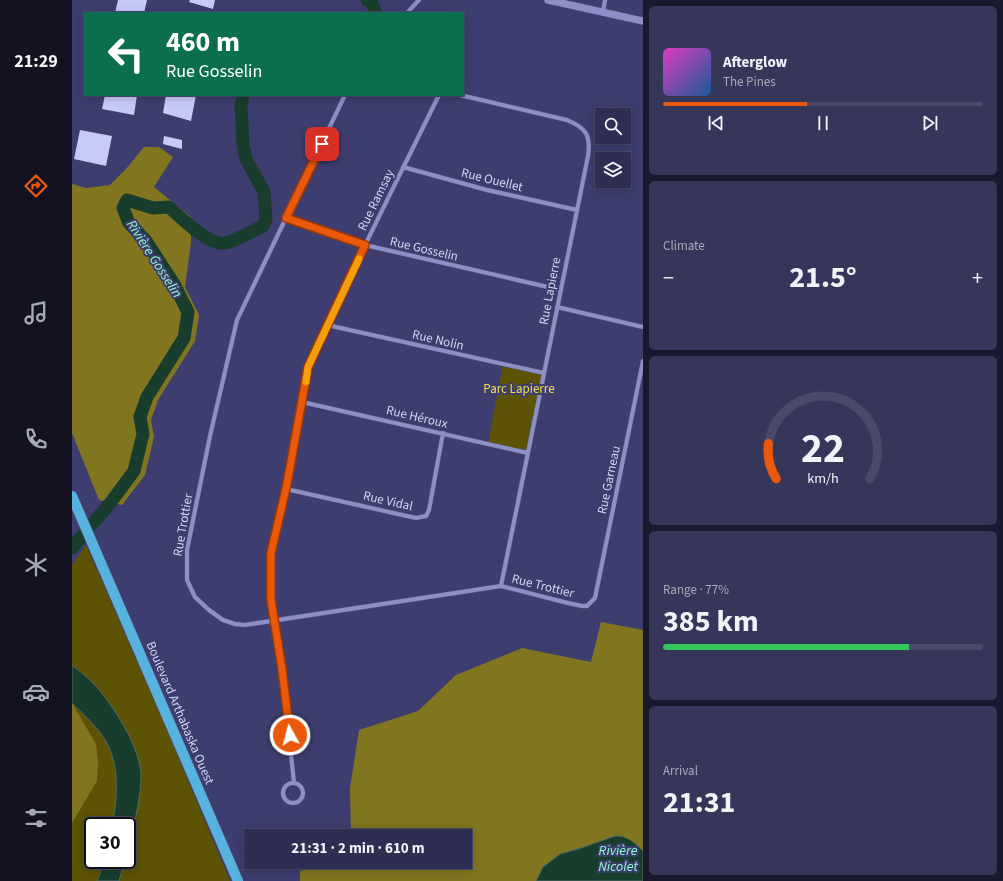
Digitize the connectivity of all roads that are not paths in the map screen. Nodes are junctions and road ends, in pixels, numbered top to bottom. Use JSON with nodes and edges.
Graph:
{"nodes":[{"id":1,"x":419,"y":0,"type":"edge"},
{"id":2,"x":548,"y":0,"type":"edge"},
{"id":3,"x":605,"y":0,"type":"edge"},
{"id":4,"x":408,"y":12,"type":"edge"},
{"id":5,"x":603,"y":12,"type":"junction"},
{"id":6,"x":643,"y":21,"type":"edge"},
{"id":7,"x":345,"y":96,"type":"edge"},
{"id":8,"x":439,"y":96,"type":"edge"},
{"id":9,"x":464,"y":96,"type":"edge"},
{"id":10,"x":403,"y":168,"type":"junction"},
{"id":11,"x":577,"y":210,"type":"junction"},
{"id":12,"x":286,"y":218,"type":"junction"},
{"id":13,"x":365,"y":245,"type":"junction"},
{"id":14,"x":560,"y":290,"type":"junction"},
{"id":15,"x":557,"y":307,"type":"junction"},
{"id":16,"x":327,"y":325,"type":"junction"},
{"id":17,"x":643,"y":327,"type":"edge"},
{"id":18,"x":643,"y":361,"type":"edge"},
{"id":19,"x":544,"y":373,"type":"junction"},
{"id":20,"x":302,"y":402,"type":"junction"},
{"id":21,"x":442,"y":433,"type":"junction"},
{"id":22,"x":528,"y":453,"type":"junction"},
{"id":23,"x":286,"y":489,"type":"junction"},
{"id":24,"x":72,"y":496,"type":"edge"},
{"id":25,"x":501,"y":586,"type":"junction"},
{"id":26,"x":592,"y":602,"type":"joint"},
{"id":27,"x":273,"y":622,"type":"junction"},
{"id":28,"x":294,"y":783,"type":"junction"},
{"id":29,"x":238,"y":881,"type":"edge"}],
"edges":[{"from":1,"to":4,"type":"street"},
{"from":2,"to":5,"type":"street"},
{"from":3,"to":5,"type":"street"},
{"from":5,"to":6,"type":"street"},
{"from":7,"to":12,"type":"street","name":"Rue Trottier"},
{"from":8,"to":10,"type":"street","name":"Rue Ramsay"},
{"from":9,"to":11,"type":"street","name":"Rue Lapierre"},
{"from":10,"to":11,"type":"street","name":"Rue Ouellet"},
{"from":10,"to":13,"type":"street","name":"Rue Ramsay"},
{"from":11,"to":14,"type":"street","name":"Rue Lapierre"},
{"from":12,"to":13,"type":"street","name":"Rue Gosselin"},
{"from":12,"to":27,"type":"street","name":"Rue Trottier"},
{"from":13,"to":14,"type":"street","name":"Rue Gosselin"},
{"from":13,"to":16,"type":"street","name":"Rue Ramsay"},
{"from":14,"to":15,"type":"street","name":"Rue Lapierre"},
{"from":15,"to":17,"type":"street"},
{"from":15,"to":19,"type":"street","name":"Rue Lapierre"},
{"from":16,"to":19,"type":"street","name":"Rue Nolin"},
{"from":16,"to":20,"type":"street","name":"Rue Ramsay"},
{"from":18,"to":26,"type":"street","name":"Rue Garneau"},
{"from":19,"to":22,"type":"street","name":"Rue Lapierre"},
{"from":20,"to":21,"type":"street","name":"Rue Héroux"},
{"from":20,"to":23,"type":"street","name":"Rue Ramsay"},
{"from":21,"to":22,"type":"street","name":"Rue Héroux"},
{"from":21,"to":23,"type":"street","name":"Rue Vidal"},
{"from":22,"to":25,"type":"street","name":"Rue Lapierre"},
{"from":23,"to":27,"type":"street","name":"Rue Ramsay"},
{"from":24,"to":29,"type":"main road","name":"Boulevard Arthabaska Ouest"},
{"from":25,"to":26,"type":"street","name":"Rue Trottier"},
{"from":25,"to":27,"type":"street","name":"Rue Trottier"},
{"from":27,"to":28,"type":"street","name":"Rue Ramsay"},
{"from":28,"to":28,"type":"street","name":"Rue Ramsay"}]}
